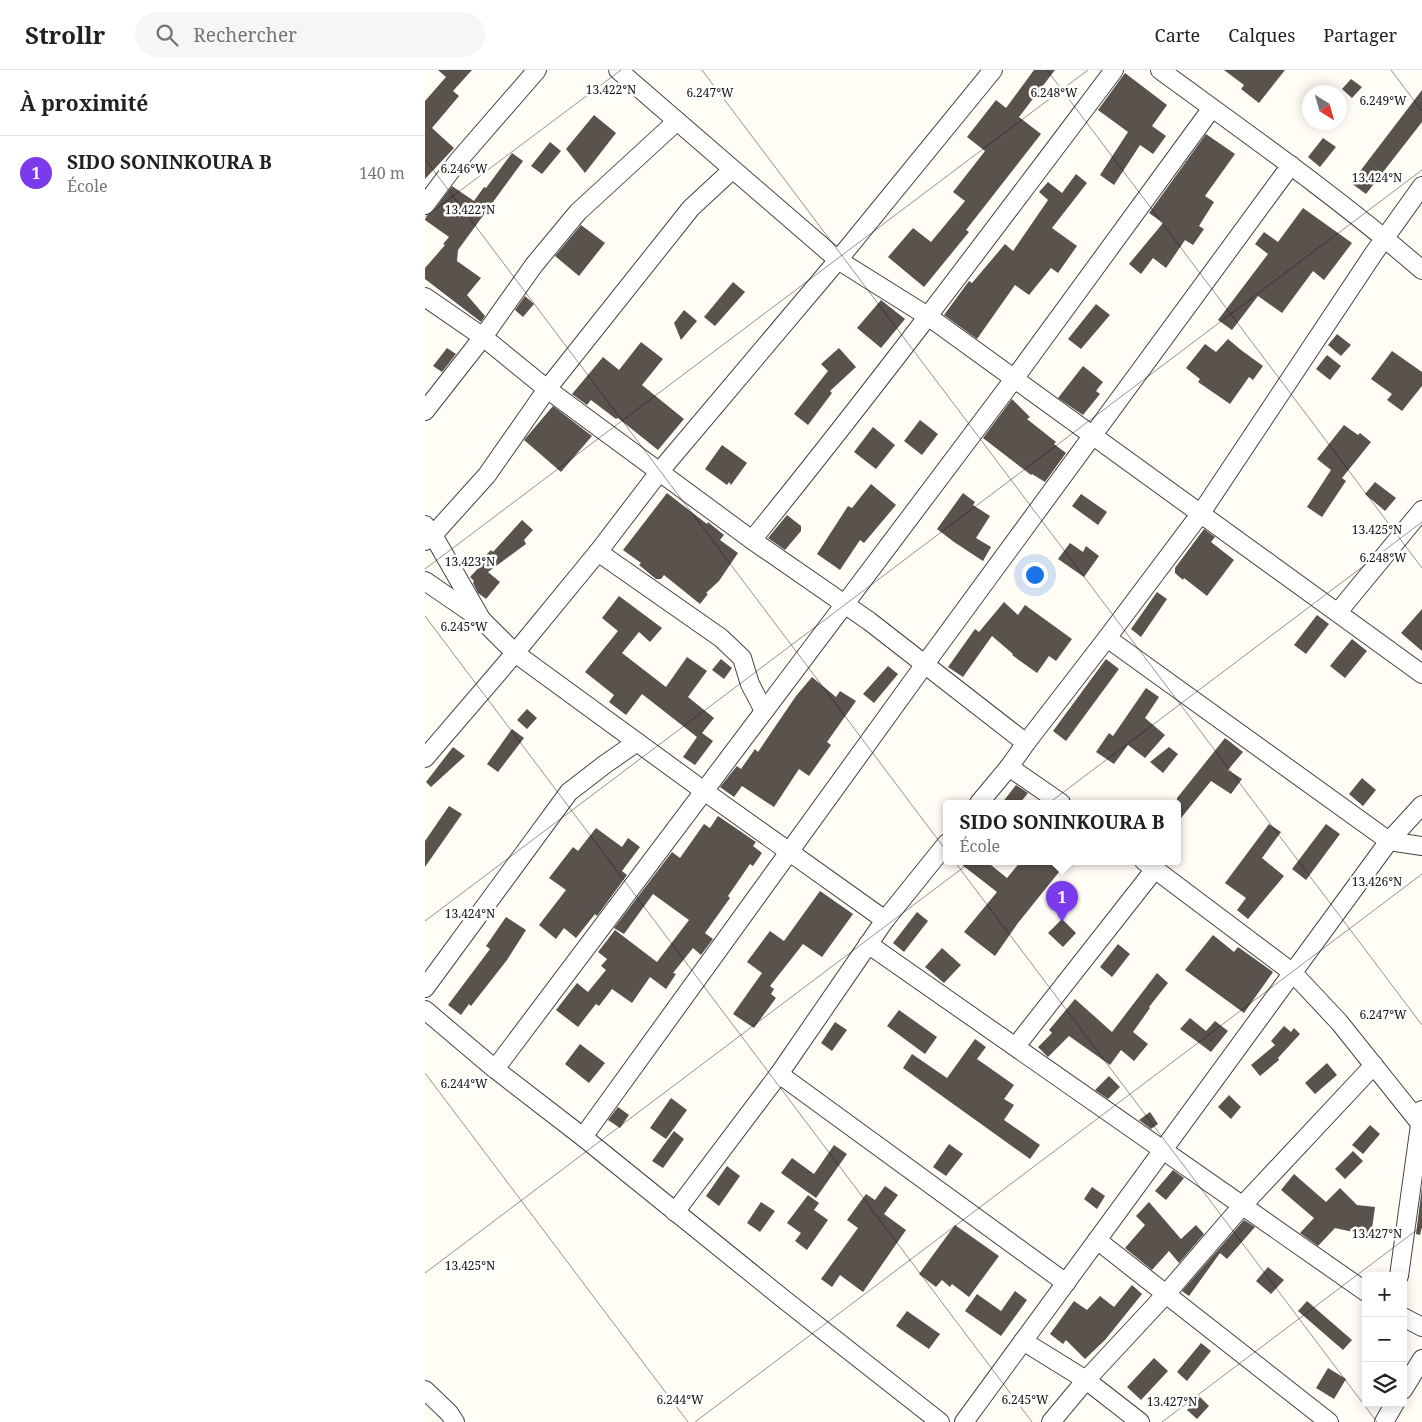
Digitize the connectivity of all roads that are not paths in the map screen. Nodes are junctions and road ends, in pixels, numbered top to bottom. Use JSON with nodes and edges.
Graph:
{"nodes":[{"id":1,"x":537,"y":70,"type":"edge"},
{"id":2,"x":618,"y":70,"type":"edge"},
{"id":3,"x":993,"y":70,"type":"edge"},
{"id":4,"x":1114,"y":70,"type":"edge"},
{"id":5,"x":1161,"y":70,"type":"edge"},
{"id":6,"x":1212,"y":108,"type":"junction"},
{"id":7,"x":677,"y":121,"type":"junction"},
{"id":8,"x":1291,"y":165,"type":"junction"},
{"id":9,"x":732,"y":170,"type":"junction"},
{"id":10,"x":1422,"y":186,"type":"edge"},
{"id":11,"x":425,"y":205,"type":"edge"},
{"id":12,"x":1385,"y":238,"type":"junction"},
{"id":13,"x":838,"y":260,"type":"junction"},
{"id":14,"x":1422,"y":270,"type":"edge"},
{"id":15,"x":425,"y":297,"type":"edge"},
{"id":16,"x":929,"y":317,"type":"junction"},
{"id":17,"x":483,"y":337,"type":"junction"},
{"id":18,"x":1014,"y":379,"type":"junction"},
{"id":19,"x":547,"y":389,"type":"junction"},
{"id":20,"x":425,"y":411,"type":"edge"},
{"id":21,"x":1093,"y":435,"type":"junction"},
{"id":22,"x":660,"y":471,"type":"junction"},
{"id":23,"x":1422,"y":510,"type":"edge"},
{"id":24,"x":1201,"y":513,"type":"junction"},
{"id":25,"x":428,"y":534,"type":"edge"},
{"id":26,"x":752,"y":540,"type":"junction"},
{"id":27,"x":598,"y":552,"type":"junction"},
{"id":28,"x":425,"y":581,"type":"edge"},
{"id":29,"x":845,"y":605,"type":"junction"},
{"id":30,"x":1338,"y":612,"type":"junction"},
{"id":31,"x":482,"y":620,"type":"junction"},
{"id":32,"x":1107,"y":638,"type":"junction"},
{"id":33,"x":515,"y":653,"type":"junction"},
{"id":34,"x":925,"y":664,"type":"junction"},
{"id":35,"x":1422,"y":674,"type":"edge"},
{"id":36,"x":764,"y":711,"type":"junction"},
{"id":37,"x":637,"y":742,"type":"junction"},
{"id":38,"x":1026,"y":743,"type":"junction"},
{"id":39,"x":425,"y":758,"type":"edge"},
{"id":40,"x":1009,"y":767,"type":"junction"},
{"id":41,"x":704,"y":791,"type":"junction"},
{"id":42,"x":982,"y":800,"type":"edge"},
{"id":43,"x":1057,"y":800,"type":"edge"},
{"id":44,"x":1422,"y":805,"type":"edge"},
{"id":45,"x":1389,"y":841,"type":"junction"},
{"id":46,"x":1422,"y":846,"type":"edge"},
{"id":47,"x":943,"y":848,"type":"edge"},
{"id":48,"x":789,"y":851,"type":"junction"},
{"id":49,"x":1149,"y":865,"type":"edge"},
{"id":50,"x":885,"y":920,"type":"junction"},
{"id":51,"x":868,"y":944,"type":"junction"},
{"id":52,"x":1293,"y":974,"type":"junction"},
{"id":53,"x":425,"y":988,"type":"edge"},
{"id":54,"x":425,"y":1010,"type":"edge"},
{"id":55,"x":1017,"y":1046,"type":"junction"},
{"id":56,"x":1373,"y":1065,"type":"junction"},
{"id":57,"x":495,"y":1068,"type":"junction"},
{"id":58,"x":779,"y":1074,"type":"junction"},
{"id":59,"x":1421,"y":1115,"type":"edge"},
{"id":60,"x":583,"y":1137,"type":"junction"},
{"id":61,"x":1419,"y":1148,"type":"edge"},
{"id":62,"x":1163,"y":1150,"type":"junction"},
{"id":63,"x":1242,"y":1206,"type":"junction"},
{"id":64,"x":675,"y":1212,"type":"junction"},
{"id":65,"x":1097,"y":1240,"type":"junction"},
{"id":66,"x":1400,"y":1272,"type":"edge"},
{"id":67,"x":1066,"y":1283,"type":"junction"},
{"id":68,"x":1362,"y":1289,"type":"edge"},
{"id":69,"x":1166,"y":1294,"type":"junction"},
{"id":70,"x":1407,"y":1319,"type":"edge"},
{"id":71,"x":1422,"y":1326,"type":"edge"},
{"id":72,"x":1023,"y":1341,"type":"junction"},
{"id":73,"x":1422,"y":1359,"type":"edge"},
{"id":74,"x":1086,"y":1380,"type":"junction"},
{"id":75,"x":1407,"y":1383,"type":"edge"},
{"id":76,"x":425,"y":1390,"type":"edge"},
{"id":77,"x":1380,"y":1407,"type":"edge"},
{"id":78,"x":1392,"y":1407,"type":"edge"},
{"id":79,"x":455,"y":1422,"type":"edge"},
{"id":80,"x":940,"y":1422,"type":"edge"},
{"id":81,"x":964,"y":1422,"type":"edge"},
{"id":82,"x":1051,"y":1422,"type":"edge"},
{"id":83,"x":1140,"y":1422,"type":"edge"},
{"id":84,"x":1329,"y":1422,"type":"edge"},
{"id":85,"x":1378,"y":1422,"type":"edge"},
{"id":86,"x":1383,"y":1422,"type":"edge"}],
"edges":[{"from":1,"to":11,"type":"street"},
{"from":2,"to":7,"type":"street"},
{"from":3,"to":13,"type":"street"},
{"from":4,"to":16,"type":"street"},
{"from":5,"to":6,"type":"street"},
{"from":6,"to":8,"type":"street"},
{"from":6,"to":18,"type":"street"},
{"from":7,"to":9,"type":"street"},
{"from":7,"to":17,"type":"street"},
{"from":8,"to":12,"type":"street"},
{"from":8,"to":21,"type":"street"},
{"from":9,"to":13,"type":"street"},
{"from":9,"to":19,"type":"street"},
{"from":10,"to":12,"type":"street"},
{"from":12,"to":14,"type":"street"},
{"from":12,"to":24,"type":"street"},
{"from":13,"to":16,"type":"street"},
{"from":13,"to":22,"type":"street"},
{"from":15,"to":17,"type":"street"},
{"from":16,"to":18,"type":"street"},
{"from":16,"to":26,"type":"street"},
{"from":17,"to":19,"type":"street"},
{"from":17,"to":20,"type":"street"},
{"from":18,"to":21,"type":"street"},
{"from":18,"to":29,"type":"street"},
{"from":19,"to":22,"type":"street"},
{"from":19,"to":25,"type":"street"},
{"from":21,"to":24,"type":"street"},
{"from":21,"to":34,"type":"street"},
{"from":22,"to":26,"type":"street"},
{"from":22,"to":27,"type":"street"},
{"from":23,"to":30,"type":"street"},
{"from":24,"to":30,"type":"street"},
{"from":24,"to":32,"type":"street"},
{"from":25,"to":31,"type":"street"},
{"from":26,"to":29,"type":"street"},
{"from":27,"to":33,"type":"street"},
{"from":27,"to":36,"type":"street"},
{"from":28,"to":31,"type":"street"},
{"from":29,"to":34,"type":"street"},
{"from":29,"to":36,"type":"street"},
{"from":30,"to":35,"type":"street"},
{"from":31,"to":33,"type":"street"},
{"from":32,"to":38,"type":"street"},
{"from":32,"to":45,"type":"street"},
{"from":33,"to":37,"type":"street"},
{"from":33,"to":39,"type":"street"},
{"from":34,"to":38,"type":"street"},
{"from":34,"to":48,"type":"street"},
{"from":36,"to":41,"type":"street"},
{"from":37,"to":41,"type":"street"},
{"from":37,"to":53,"type":"street"},
{"from":38,"to":40,"type":"street"},
{"from":40,"to":42,"type":"street"},
{"from":40,"to":43,"type":"street"},
{"from":41,"to":48,"type":"street"},
{"from":41,"to":57,"type":"street"},
{"from":44,"to":45,"type":"street"},
{"from":45,"to":46,"type":"street"},
{"from":45,"to":52,"type":"street"},
{"from":47,"to":50,"type":"street"},
{"from":48,"to":50,"type":"street"},
{"from":48,"to":60,"type":"street"},
{"from":49,"to":52,"type":"street"},
{"from":49,"to":55,"type":"street"},
{"from":50,"to":51,"type":"street"},
{"from":51,"to":55,"type":"street"},
{"from":51,"to":58,"type":"street"},
{"from":52,"to":56,"type":"street"},
{"from":52,"to":62,"type":"street"},
{"from":54,"to":57,"type":"street"},
{"from":55,"to":62,"type":"street"},
{"from":56,"to":59,"type":"street"},
{"from":56,"to":63,"type":"street"},
{"from":57,"to":60,"type":"street"},
{"from":58,"to":64,"type":"street"},
{"from":58,"to":67,"type":"street"},
{"from":59,"to":61,"type":"street"},
{"from":60,"to":64,"type":"street"},
{"from":61,"to":66,"type":"street"},
{"from":62,"to":63,"type":"street"},
{"from":62,"to":65,"type":"street"},
{"from":63,"to":68,"type":"street"},
{"from":63,"to":69,"type":"street"},
{"from":64,"to":80,"type":"street"},
{"from":65,"to":67,"type":"street"},
{"from":65,"to":69,"type":"street"},
{"from":67,"to":72,"type":"street"},
{"from":69,"to":74,"type":"street"},
{"from":69,"to":84,"type":"street"},
{"from":70,"to":71,"type":"street"},
{"from":72,"to":74,"type":"street"},
{"from":72,"to":81,"type":"street"},
{"from":73,"to":75,"type":"street"},
{"from":74,"to":82,"type":"street"},
{"from":74,"to":83,"type":"street"},
{"from":76,"to":79,"type":"street"},
{"from":77,"to":85,"type":"street"},
{"from":78,"to":86,"type":"street"}]}
